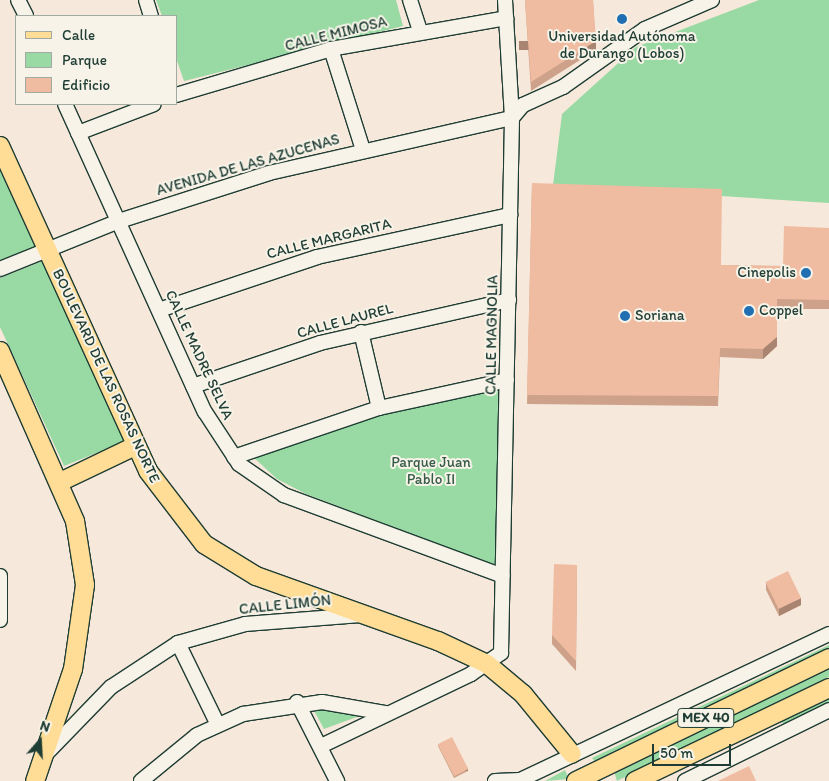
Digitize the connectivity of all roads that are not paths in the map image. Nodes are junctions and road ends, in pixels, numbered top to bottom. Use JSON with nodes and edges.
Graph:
{"nodes":[{"id":1,"x":18,"y":0,"type":"edge"},
{"id":2,"x":146,"y":0,"type":"edge"},
{"id":3,"x":410,"y":0,"type":"edge"},
{"id":4,"x":505,"y":0,"type":"edge"},
{"id":5,"x":712,"y":0,"type":"edge"},
{"id":6,"x":26,"y":15,"type":"edge"},
{"id":7,"x":151,"y":15,"type":"edge"},
{"id":8,"x":506,"y":18,"type":"junction"},
{"id":9,"x":420,"y":31,"type":"junction"},
{"id":10,"x":331,"y":49,"type":"junction"},
{"id":11,"x":178,"y":94,"type":"edge"},
{"id":12,"x":65,"y":105,"type":"edge"},
{"id":13,"x":151,"y":105,"type":"edge"},
{"id":14,"x":512,"y":118,"type":"junction"},
{"id":15,"x":78,"y":133,"type":"junction"},
{"id":16,"x":0,"y":146,"type":"edge"},
{"id":17,"x":363,"y":150,"type":"junction"},
{"id":18,"x":510,"y":214,"type":"junction"},
{"id":19,"x":118,"y":221,"type":"junction"},
{"id":20,"x":48,"y":250,"type":"junction"},
{"id":21,"x":0,"y":269,"type":"edge"},
{"id":22,"x":509,"y":300,"type":"junction"},
{"id":23,"x":159,"y":310,"type":"junction"},
{"id":24,"x":361,"y":332,"type":"junction"},
{"id":25,"x":0,"y":351,"type":"edge"},
{"id":26,"x":507,"y":380,"type":"junction"},
{"id":27,"x":194,"y":386,"type":"junction"},
{"id":28,"x":380,"y":408,"type":"junction"},
{"id":29,"x":135,"y":446,"type":"junction"},
{"id":30,"x":234,"y":457,"type":"junction"},
{"id":31,"x":60,"y":482,"type":"junction"},
{"id":32,"x":0,"y":576,"type":"edge"},
{"id":33,"x":503,"y":576,"type":"junction"},
{"id":34,"x":364,"y":615,"type":"junction"},
{"id":35,"x":0,"y":620,"type":"edge"},
{"id":36,"x":829,"y":634,"type":"edge"},
{"id":37,"x":178,"y":643,"type":"junction"},
{"id":38,"x":829,"y":658,"type":"edge"},
{"id":39,"x":488,"y":664,"type":"junction"},
{"id":40,"x":829,"y":688,"type":"edge"},
{"id":41,"x":297,"y":702,"type":"junction"},
{"id":42,"x":829,"y":710,"type":"edge"},
{"id":43,"x":386,"y":713,"type":"junction"},
{"id":44,"x":217,"y":724,"type":"junction"},
{"id":45,"x":321,"y":746,"type":"junction"},
{"id":46,"x":572,"y":754,"type":"junction"},
{"id":47,"x":44,"y":756,"type":"junction"},
{"id":48,"x":144,"y":779,"type":"edge"},
{"id":49,"x":520,"y":780,"type":"edge"},
{"id":50,"x":35,"y":781,"type":"edge"},
{"id":51,"x":337,"y":781,"type":"edge"},
{"id":52,"x":495,"y":781,"type":"edge"},
{"id":53,"x":576,"y":781,"type":"edge"},
{"id":54,"x":635,"y":781,"type":"edge"},
{"id":55,"x":685,"y":781,"type":"edge"}],
"edges":[{"from":1,"to":6,"type":"street"},
{"from":2,"to":7,"type":"street"},
{"from":3,"to":9,"type":"street"},
{"from":4,"to":8,"type":"street","name":"CALLE MAGNOLIA"},
{"from":5,"to":14,"type":"street"},
{"from":8,"to":9,"type":"street","name":"CALLE MIMOSA"},
{"from":8,"to":14,"type":"street","name":"CALLE MAGNOLIA"},
{"from":9,"to":10,"type":"street","name":"CALLE MIMOSA"},
{"from":10,"to":11,"type":"street","name":"CALLE MIMOSA"},
{"from":10,"to":17,"type":"street"},
{"from":12,"to":15,"type":"street","name":"CALLE MADRE SELVA"},
{"from":13,"to":15,"type":"street"},
{"from":14,"to":17,"type":"street","name":"AVENIDA DE LAS AZUCENAS"},
{"from":14,"to":18,"type":"street","name":"CALLE MAGNOLIA"},
{"from":15,"to":19,"type":"street","name":"CALLE MADRE SELVA"},
{"from":16,"to":20,"type":"main road","name":"BOULEVARD DE LAS ROSAS NORTE"},
{"from":17,"to":19,"type":"street","name":"AVENIDA DE LAS AZUCENAS"},
{"from":18,"to":22,"type":"street","name":"CALLE MAGNOLIA"},
{"from":18,"to":23,"type":"street","name":"CALLE MARGARITA"},
{"from":19,"to":20,"type":"street","name":"AVENIDA DE LAS AZUCENAS"},
{"from":19,"to":23,"type":"street","name":"CALLE MADRE SELVA"},
{"from":20,"to":21,"type":"street","name":"AVENIDA DE LAS AZUCENAS"},
{"from":20,"to":29,"type":"main road","name":"BOULEVARD DE LAS ROSAS NORTE"},
{"from":22,"to":24,"type":"street","name":"CALLE LAUREL"},
{"from":22,"to":26,"type":"street","name":"CALLE MAGNOLIA"},
{"from":23,"to":27,"type":"street","name":"CALLE MADRE SELVA"},
{"from":24,"to":27,"type":"street","name":"CALLE LAUREL"},
{"from":24,"to":28,"type":"street"},
{"from":25,"to":31,"type":"main road"},
{"from":26,"to":28,"type":"street"},
{"from":26,"to":33,"type":"street","name":"CALLE MAGNOLIA"},
{"from":27,"to":30,"type":"street","name":"CALLE MADRE SELVA"},
{"from":28,"to":30,"type":"street"},
{"from":29,"to":31,"type":"main road"},
{"from":29,"to":34,"type":"main road","name":"BOULEVARD DE LAS ROSAS NORTE"},
{"from":30,"to":33,"type":"street","name":"CALLE MADRE SELVA"},
{"from":31,"to":47,"type":"main road"},
{"from":32,"to":35,"type":"street"},
{"from":33,"to":39,"type":"street","name":"CALLE MAGNOLIA"},
{"from":34,"to":37,"type":"street","name":"CALLE LIMÓN"},
{"from":34,"to":39,"type":"main road","name":"BOULEVARD DE LAS ROSAS NORTE"},
{"from":36,"to":46,"type":"street"},
{"from":37,"to":44,"type":"street"},
{"from":37,"to":47,"type":"street","name":"CALLE LIMÓN"},
{"from":38,"to":53,"type":"main road","number":"MEX 40"},
{"from":39,"to":43,"type":"street"},
{"from":39,"to":46,"type":"main road","name":"BOULEVARD DE LAS ROSAS NORTE"},
{"from":40,"to":54,"type":"main road","number":"MEX 40"},
{"from":41,"to":43,"type":"street"},
{"from":41,"to":44,"type":"street"},
{"from":41,"to":45,"type":"street"},
{"from":42,"to":55,"type":"street"},
{"from":43,"to":45,"type":"street"},
{"from":44,"to":48,"type":"street"},
{"from":45,"to":51,"type":"street"},
{"from":46,"to":49,"type":"street"},
{"from":47,"to":50,"type":"main road"},
{"from":49,"to":52,"type":"street"}]}
